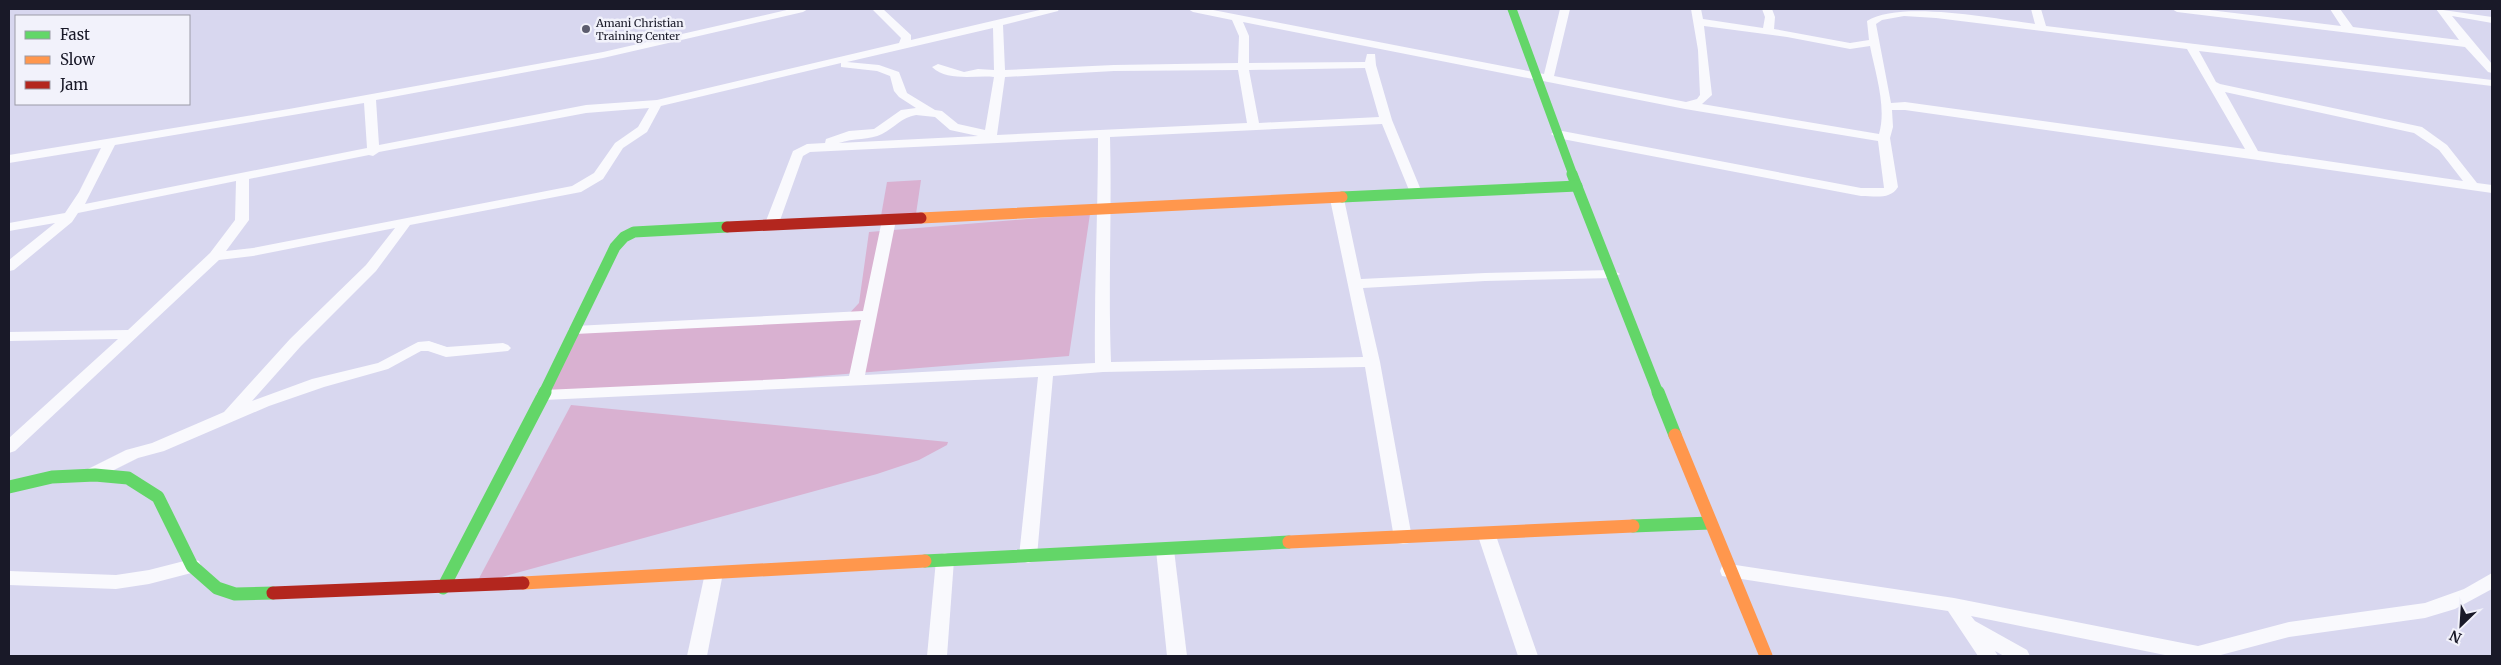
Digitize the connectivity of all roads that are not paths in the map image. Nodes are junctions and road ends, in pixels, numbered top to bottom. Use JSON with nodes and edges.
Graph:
{"nodes":[{"id":1,"x":803,"y":9,"type":"edge"},
{"id":2,"x":877,"y":9,"type":"edge"},
{"id":3,"x":1054,"y":9,"type":"edge"},
{"id":4,"x":1193,"y":9,"type":"edge"},
{"id":5,"x":1512,"y":9,"type":"edge"},
{"id":6,"x":1564,"y":9,"type":"edge"},
{"id":7,"x":1696,"y":9,"type":"edge"},
{"id":8,"x":1767,"y":9,"type":"edge"},
{"id":9,"x":2177,"y":9,"type":"edge"},
{"id":10,"x":2334,"y":9,"type":"edge"},
{"id":11,"x":2034,"y":10,"type":"edge"},
{"id":12,"x":2443,"y":10,"type":"edge"},
{"id":13,"x":1937,"y":12,"type":"edge"},
{"id":14,"x":2240,"y":12,"type":"edge"},
{"id":15,"x":1236,"y":14,"type":"edge"},
{"id":16,"x":2492,"y":20,"type":"edge"},
{"id":17,"x":1699,"y":22,"type":"junction"},
{"id":18,"x":998,"y":24,"type":"junction"},
{"id":19,"x":2042,"y":29,"type":"junction"},
{"id":20,"x":2349,"y":29,"type":"junction"},
{"id":21,"x":1768,"y":31,"type":"junction"},
{"id":22,"x":1875,"y":42,"type":"junction"},
{"id":23,"x":1372,"y":44,"type":"junction"},
{"id":24,"x":2468,"y":44,"type":"junction"},
{"id":25,"x":903,"y":46,"type":"junction"},
{"id":26,"x":2191,"y":46,"type":"junction"},
{"id":27,"x":829,"y":64,"type":"junction"},
{"id":28,"x":1370,"y":65,"type":"junction"},
{"id":29,"x":1243,"y":66,"type":"junction"},
{"id":30,"x":938,"y":67,"type":"dead end"},
{"id":31,"x":2492,"y":70,"type":"edge"},
{"id":32,"x":1000,"y":74,"type":"junction"},
{"id":33,"x":1543,"y":78,"type":"junction"},
{"id":34,"x":2492,"y":83,"type":"edge"},
{"id":35,"x":2216,"y":87,"type":"junction"},
{"id":36,"x":370,"y":97,"type":"junction"},
{"id":37,"x":1885,"y":102,"type":"junction"},
{"id":38,"x":657,"y":104,"type":"junction"},
{"id":39,"x":1685,"y":105,"type":"junction"},
{"id":40,"x":932,"y":112,"type":"junction"},
{"id":41,"x":1386,"y":120,"type":"junction"},
{"id":42,"x":1254,"y":127,"type":"junction"},
{"id":43,"x":1104,"y":133,"type":"junction"},
{"id":44,"x":1557,"y":134,"type":"junction"},
{"id":45,"x":990,"y":137,"type":"junction"},
{"id":46,"x":1884,"y":138,"type":"junction"},
{"id":47,"x":110,"y":142,"type":"junction"},
{"id":48,"x":817,"y":148,"type":"junction"},
{"id":49,"x":374,"y":152,"type":"junction"},
{"id":50,"x":2254,"y":155,"type":"junction"},
{"id":51,"x":9,"y":159,"type":"edge"},
{"id":52,"x":243,"y":176,"type":"junction"},
{"id":53,"x":1577,"y":186,"type":"junction"},
{"id":54,"x":2474,"y":187,"type":"junction"},
{"id":55,"x":2492,"y":190,"type":"edge"},
{"id":56,"x":1418,"y":195,"type":"junction"},
{"id":57,"x":1337,"y":199,"type":"junction"},
{"id":58,"x":1105,"y":210,"type":"junction"},
{"id":59,"x":72,"y":213,"type":"junction"},
{"id":60,"x":890,"y":220,"type":"junction"},
{"id":61,"x":405,"y":223,"type":"junction"},
{"id":62,"x":771,"y":226,"type":"junction"},
{"id":63,"x":9,"y":227,"type":"edge"},
{"id":64,"x":215,"y":256,"type":"junction"},
{"id":65,"x":9,"y":267,"type":"edge"},
{"id":66,"x":1613,"y":274,"type":"junction"},
{"id":67,"x":1356,"y":284,"type":"junction"},
{"id":68,"x":868,"y":314,"type":"junction"},
{"id":69,"x":575,"y":330,"type":"junction"},
{"id":70,"x":130,"y":334,"type":"junction"},
{"id":71,"x":9,"y":336,"type":"edge"},
{"id":72,"x":503,"y":348,"type":"dead end"},
{"id":73,"x":1372,"y":362,"type":"junction"},
{"id":74,"x":1103,"y":367,"type":"junction"},
{"id":75,"x":1046,"y":372,"type":"junction"},
{"id":76,"x":856,"y":381,"type":"junction"},
{"id":77,"x":544,"y":395,"type":"junction"},
{"id":78,"x":227,"y":416,"type":"junction"},
{"id":79,"x":9,"y":447,"type":"edge"},
{"id":80,"x":90,"y":475,"type":"junction"},
{"id":81,"x":9,"y":487,"type":"edge"},
{"id":82,"x":1710,"y":523,"type":"junction"},
{"id":83,"x":1486,"y":533,"type":"junction"},
{"id":84,"x":1403,"y":538,"type":"junction"},
{"id":85,"x":1165,"y":550,"type":"junction"},
{"id":86,"x":1028,"y":556,"type":"junction"},
{"id":87,"x":945,"y":560,"type":"junction"},
{"id":88,"x":192,"y":566,"type":"junction"},
{"id":89,"x":1730,"y":571,"type":"junction"},
{"id":90,"x":714,"y":573,"type":"junction"},
{"id":91,"x":9,"y":578,"type":"edge"},
{"id":92,"x":2492,"y":580,"type":"edge"},
{"id":93,"x":443,"y":588,"type":"junction"},
{"id":94,"x":1954,"y":605,"type":"junction"},
{"id":95,"x":1969,"y":626,"type":"junction"},
{"id":96,"x":2202,"y":655,"type":"edge"},
{"id":97,"x":697,"y":656,"type":"edge"},
{"id":98,"x":937,"y":656,"type":"edge"},
{"id":99,"x":1177,"y":656,"type":"edge"},
{"id":100,"x":1528,"y":656,"type":"edge"},
{"id":101,"x":1766,"y":656,"type":"edge"},
{"id":102,"x":1988,"y":656,"type":"edge"},
{"id":103,"x":2020,"y":656,"type":"edge"}],
"edges":[{"from":1,"to":36,"type":"street"},
{"from":2,"to":25,"type":"street"},
{"from":3,"to":18,"type":"street"},
{"from":4,"to":15,"type":"street"},
{"from":5,"to":33,"type":"street"},
{"from":6,"to":33,"type":"street"},
{"from":7,"to":17,"type":"street"},
{"from":8,"to":21,"type":"street"},
{"from":9,"to":14,"type":"street"},
{"from":10,"to":20,"type":"street"},
{"from":11,"to":19,"type":"street"},
{"from":12,"to":16,"type":"street"},
{"from":12,"to":24,"type":"street"},
{"from":13,"to":19,"type":"street"},
{"from":13,"to":22,"type":"street"},
{"from":14,"to":20,"type":"street"},
{"from":15,"to":23,"type":"street"},
{"from":15,"to":29,"type":"street"},
{"from":17,"to":21,"type":"street"},
{"from":17,"to":39,"type":"street"},
{"from":18,"to":25,"type":"street"},
{"from":18,"to":32,"type":"street"},
{"from":19,"to":26,"type":"street"},
{"from":20,"to":24,"type":"street"},
{"from":21,"to":22,"type":"street"},
{"from":22,"to":37,"type":"street"},
{"from":23,"to":28,"type":"street"},
{"from":23,"to":33,"type":"street"},
{"from":24,"to":31,"type":"street"},
{"from":25,"to":27,"type":"street"},
{"from":26,"to":34,"type":"street"},
{"from":26,"to":35,"type":"street"},
{"from":27,"to":38,"type":"street"},
{"from":27,"to":40,"type":"street"},
{"from":28,"to":29,"type":"street"},
{"from":28,"to":41,"type":"street"},
{"from":29,"to":32,"type":"street"},
{"from":29,"to":42,"type":"street"},
{"from":30,"to":32,"type":"street"},
{"from":32,"to":45,"type":"street"},
{"from":33,"to":39,"type":"street"},
{"from":33,"to":44,"type":"street"},
{"from":35,"to":50,"type":"street"},
{"from":35,"to":54,"type":"street"},
{"from":36,"to":47,"type":"street"},
{"from":36,"to":49,"type":"street"},
{"from":37,"to":46,"type":"street"},
{"from":37,"to":50,"type":"street"},
{"from":38,"to":49,"type":"street"},
{"from":38,"to":61,"type":"street"},
{"from":39,"to":46,"type":"street"},
{"from":40,"to":45,"type":"street"},
{"from":40,"to":48,"type":"street"},
{"from":41,"to":42,"type":"street"},
{"from":41,"to":56,"type":"street"},
{"from":42,"to":43,"type":"street"},
{"from":43,"to":45,"type":"street"},
{"from":43,"to":58,"type":"street"},
{"from":44,"to":46,"type":"street"},
{"from":44,"to":53,"type":"street"},
{"from":45,"to":48,"type":"street"},
{"from":47,"to":51,"type":"street"},
{"from":47,"to":59,"type":"street"},
{"from":48,"to":62,"type":"street"},
{"from":49,"to":52,"type":"street"},
{"from":50,"to":54,"type":"street"},
{"from":52,"to":59,"type":"street"},
{"from":52,"to":64,"type":"street"},
{"from":53,"to":56,"type":"street"},
{"from":53,"to":66,"type":"street"},
{"from":54,"to":55,"type":"street"},
{"from":56,"to":57,"type":"street"},
{"from":57,"to":58,"type":"street"},
{"from":57,"to":67,"type":"street"},
{"from":58,"to":60,"type":"street"},
{"from":58,"to":74,"type":"street"},
{"from":59,"to":63,"type":"street"},
{"from":59,"to":65,"type":"street"},
{"from":60,"to":62,"type":"street"},
{"from":60,"to":68,"type":"street"},
{"from":61,"to":64,"type":"street"},
{"from":61,"to":78,"type":"street"},
{"from":62,"to":69,"type":"street"},
{"from":64,"to":70,"type":"street"},
{"from":66,"to":67,"type":"street"},
{"from":66,"to":82,"type":"street"},
{"from":67,"to":73,"type":"street"},
{"from":68,"to":69,"type":"street"},
{"from":68,"to":76,"type":"street"},
{"from":69,"to":77,"type":"street"},
{"from":70,"to":71,"type":"street"},
{"from":70,"to":79,"type":"street"},
{"from":72,"to":78,"type":"street"},
{"from":73,"to":74,"type":"street"},
{"from":73,"to":84,"type":"street"},
{"from":74,"to":75,"type":"street"},
{"from":75,"to":76,"type":"street"},
{"from":75,"to":86,"type":"street"},
{"from":76,"to":77,"type":"street"},
{"from":77,"to":93,"type":"street"},
{"from":78,"to":80,"type":"street"},
{"from":80,"to":81,"type":"street"},
{"from":80,"to":88,"type":"street"},
{"from":82,"to":83,"type":"street"},
{"from":82,"to":89,"type":"street"},
{"from":83,"to":84,"type":"street"},
{"from":83,"to":100,"type":"street"},
{"from":84,"to":85,"type":"street"},
{"from":85,"to":86,"type":"street"},
{"from":85,"to":99,"type":"street"},
{"from":86,"to":87,"type":"street"},
{"from":87,"to":90,"type":"street"},
{"from":87,"to":98,"type":"street"},
{"from":88,"to":91,"type":"street"},
{"from":88,"to":93,"type":"street"},
{"from":89,"to":94,"type":"street"},
{"from":89,"to":101,"type":"street"},
{"from":90,"to":93,"type":"street"},
{"from":90,"to":97,"type":"street"},
{"from":92,"to":96,"type":"street"},
{"from":94,"to":95,"type":"street"},
{"from":94,"to":96,"type":"street"},
{"from":95,"to":102,"type":"street"},
{"from":95,"to":103,"type":"street"}]}
